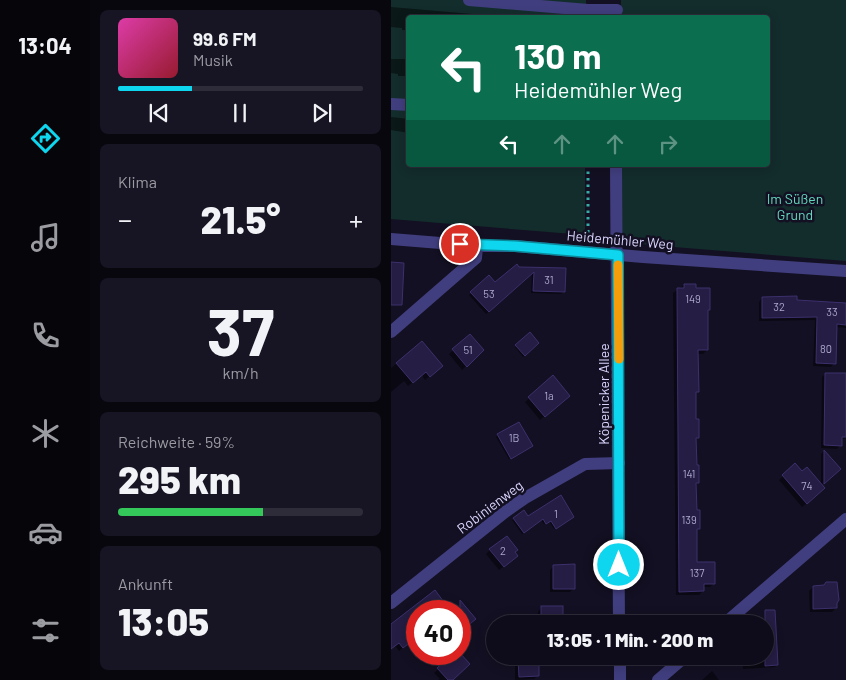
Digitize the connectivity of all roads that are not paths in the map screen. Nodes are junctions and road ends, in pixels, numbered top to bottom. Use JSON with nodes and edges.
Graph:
{"nodes":[{"id":1,"x":469,"y":0,"type":"edge"},
{"id":2,"x":561,"y":8,"type":"edge"},
{"id":3,"x":617,"y":9,"type":"edge"},
{"id":4,"x":391,"y":104,"type":"edge"},
{"id":5,"x":406,"y":106,"type":"edge"},
{"id":6,"x":616,"y":167,"type":"edge"},
{"id":7,"x":391,"y":239,"type":"edge"},
{"id":8,"x":477,"y":246,"type":"junction"},
{"id":9,"x":618,"y":255,"type":"junction"},
{"id":10,"x":846,"y":271,"type":"edge"},
{"id":11,"x":391,"y":332,"type":"edge"},
{"id":12,"x":619,"y":463,"type":"junction"},
{"id":13,"x":846,"y":519,"type":"edge"},
{"id":14,"x":391,"y":603,"type":"edge"},
{"id":15,"x":619,"y":615,"type":"edge"},
{"id":16,"x":734,"y":615,"type":"edge"},
{"id":17,"x":619,"y":665,"type":"edge"},
{"id":18,"x":676,"y":665,"type":"edge"},
{"id":19,"x":620,"y":680,"type":"edge"},
{"id":20,"x":658,"y":680,"type":"edge"}],
"edges":[{"from":1,"to":2,"type":"street"},
{"from":2,"to":3,"type":"street"},
{"from":4,"to":5,"type":"street"},
{"from":6,"to":9,"type":"street","name":"Köpenicker Allee"},
{"from":7,"to":8,"type":"street","name":"Heidemühler Weg"},
{"from":8,"to":9,"type":"street","name":"Heidemühler Weg"},
{"from":8,"to":11,"type":"street"},
{"from":9,"to":10,"type":"street","name":"Heidemühler Weg"},
{"from":9,"to":12,"type":"street","name":"Köpenicker Allee"},
{"from":12,"to":14,"type":"street","name":"Robinienweg"},
{"from":12,"to":15,"type":"street","name":"Köpenicker Allee"},
{"from":13,"to":16,"type":"street"},
{"from":17,"to":19,"type":"street"},
{"from":18,"to":20,"type":"street"}]}
